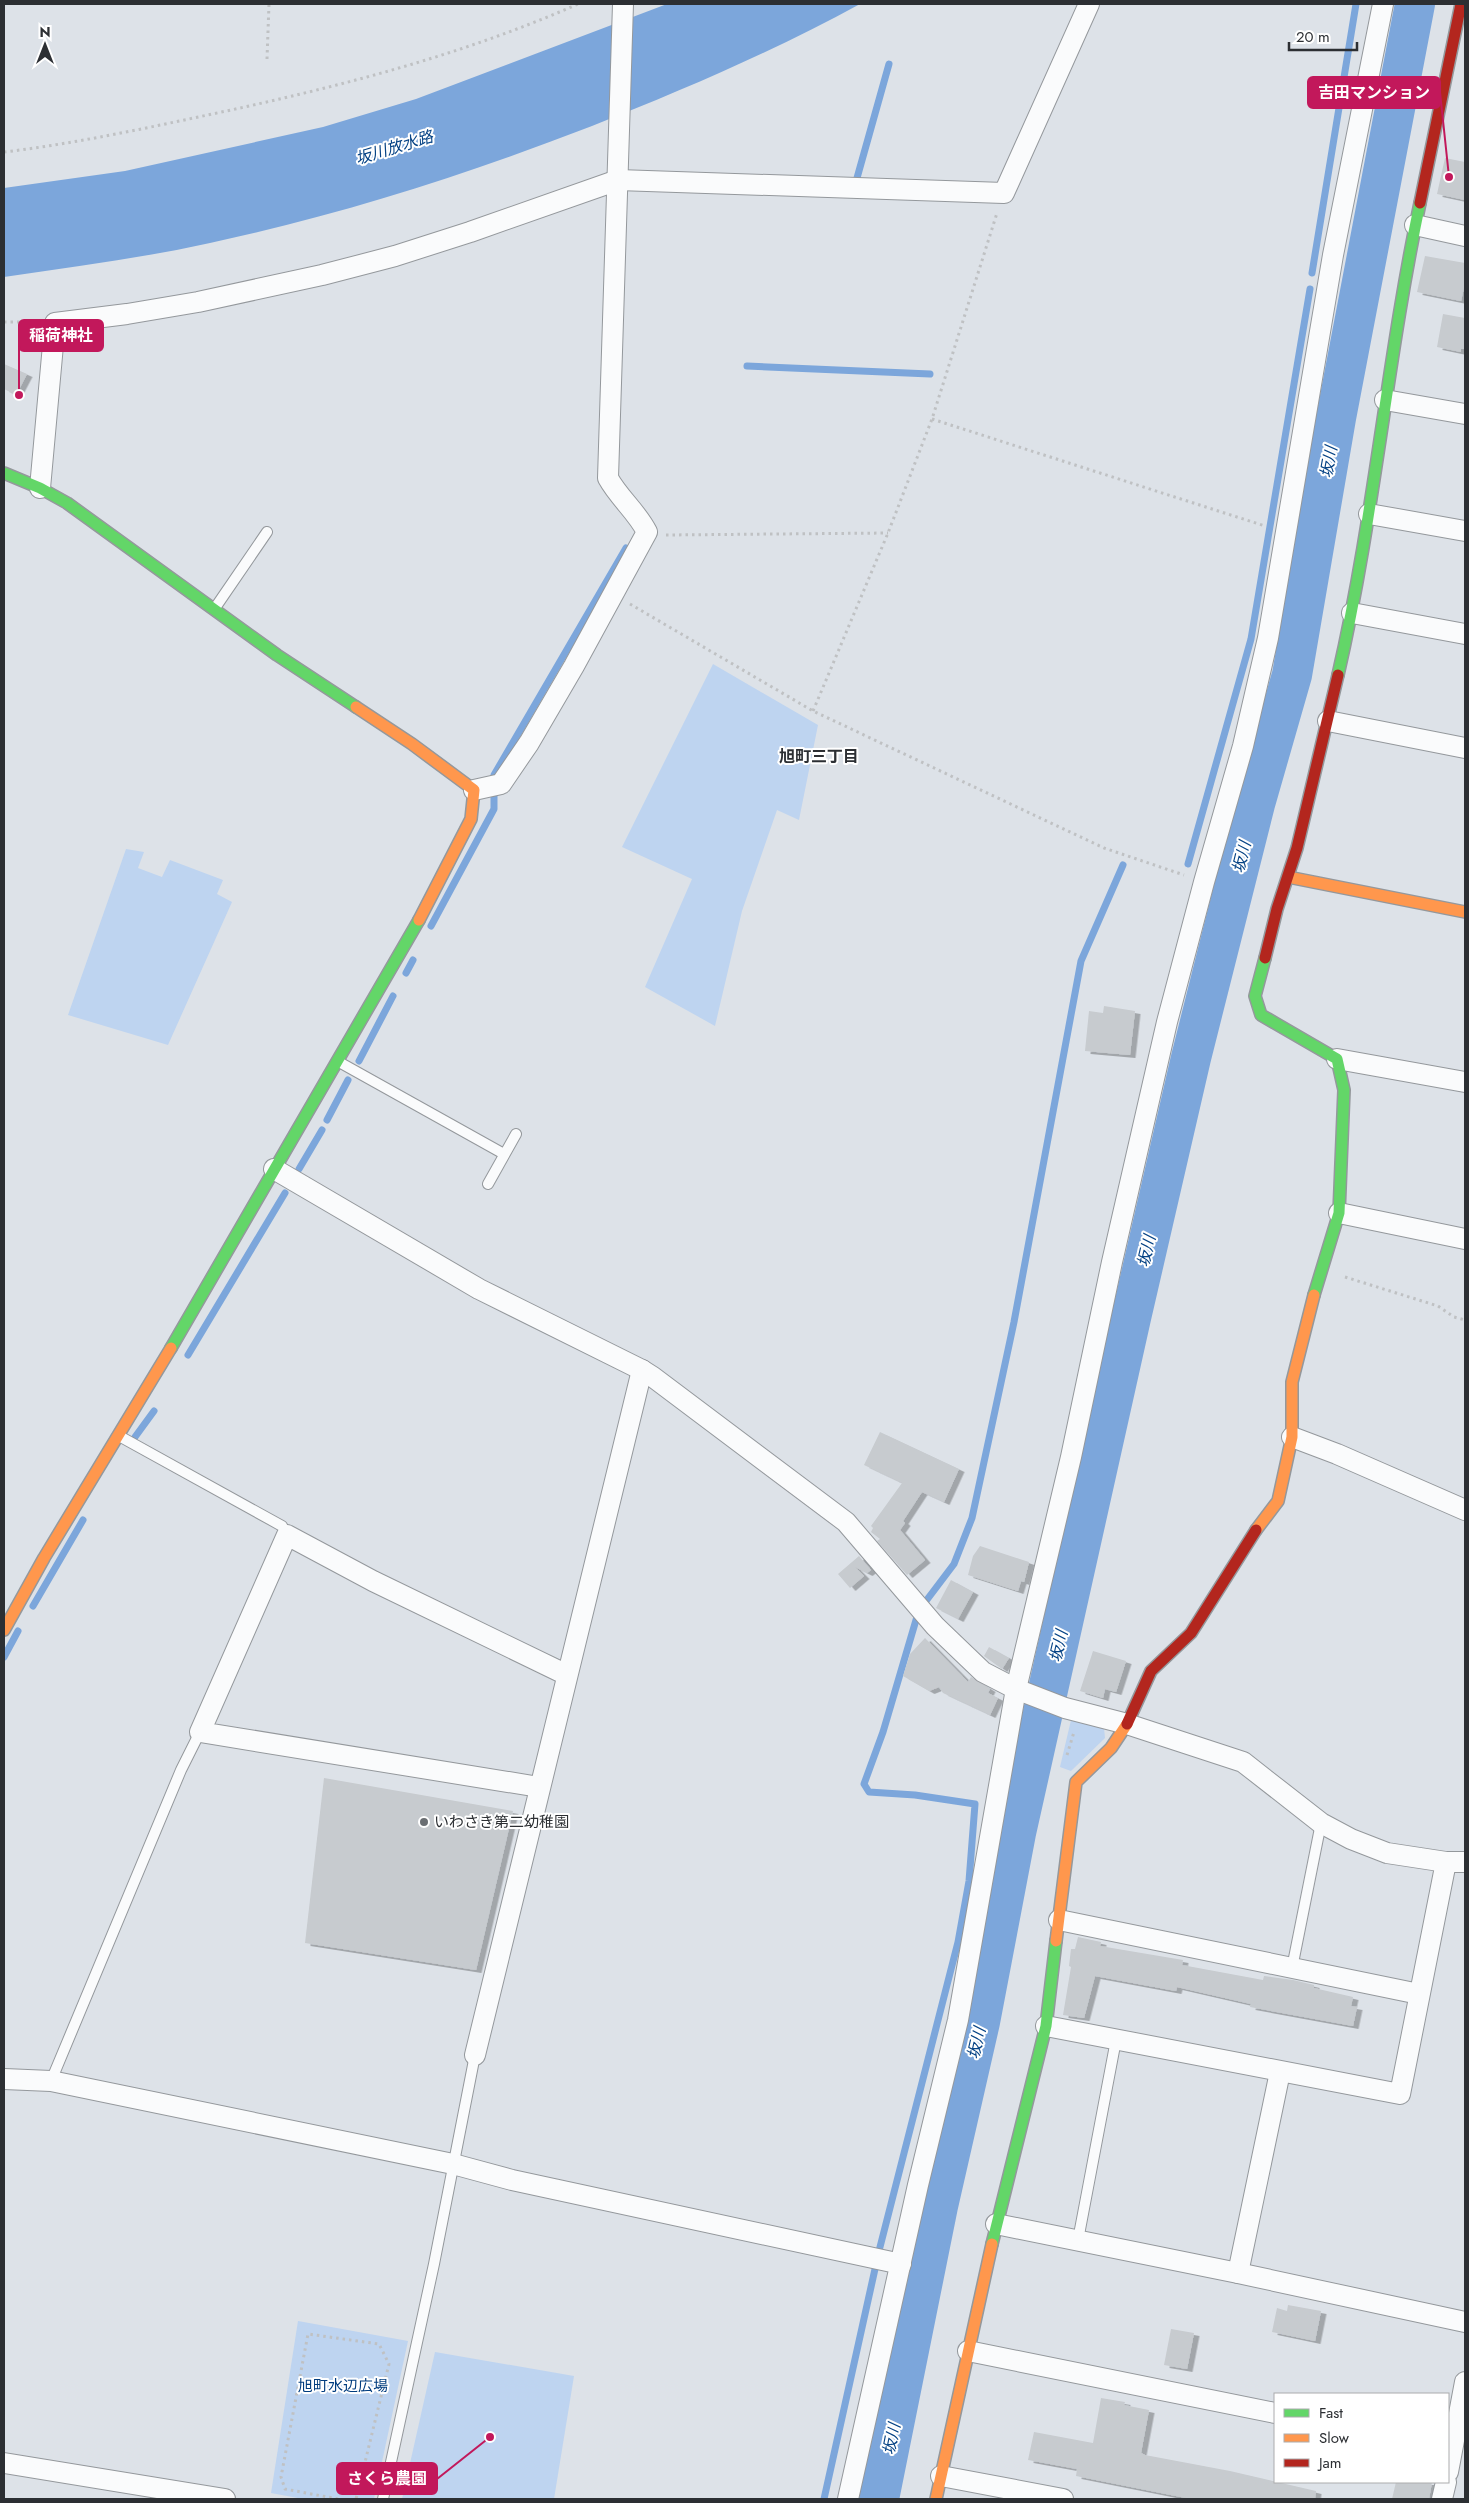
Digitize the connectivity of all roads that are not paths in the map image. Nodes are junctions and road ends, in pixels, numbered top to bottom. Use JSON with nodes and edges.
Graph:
{"nodes":[{"id":1,"x":623,"y":4,"type":"edge"},
{"id":2,"x":1089,"y":4,"type":"edge"},
{"id":3,"x":1383,"y":4,"type":"edge"},
{"id":4,"x":1461,"y":4,"type":"edge"},
{"id":5,"x":618,"y":177,"type":"junction"},
{"id":6,"x":1415,"y":225,"type":"junction"},
{"id":7,"x":1465,"y":236,"type":"edge"},
{"id":8,"x":1385,"y":400,"type":"junction"},
{"id":9,"x":1465,"y":414,"type":"edge"},
{"id":10,"x":4,"y":473,"type":"edge"},
{"id":11,"x":40,"y":488,"type":"junction"},
{"id":12,"x":1368,"y":514,"type":"junction"},
{"id":13,"x":1465,"y":531,"type":"edge"},
{"id":14,"x":267,"y":532,"type":"dead end"},
{"id":15,"x":214,"y":608,"type":"junction"},
{"id":16,"x":1352,"y":613,"type":"junction"},
{"id":17,"x":1465,"y":634,"type":"edge"},
{"id":18,"x":1328,"y":721,"type":"junction"},
{"id":19,"x":1465,"y":748,"type":"edge"},
{"id":20,"x":474,"y":790,"type":"junction"},
{"id":21,"x":1288,"y":877,"type":"junction"},
{"id":22,"x":1465,"y":912,"type":"edge"},
{"id":23,"x":1337,"y":1059,"type":"junction"},
{"id":24,"x":338,"y":1062,"type":"junction"},
{"id":25,"x":1465,"y":1082,"type":"edge"},
{"id":26,"x":516,"y":1134,"type":"dead end"},
{"id":27,"x":504,"y":1154,"type":"junction"},
{"id":28,"x":274,"y":1170,"type":"junction"},
{"id":29,"x":488,"y":1184,"type":"dead end"},
{"id":30,"x":1339,"y":1213,"type":"junction"},
{"id":31,"x":1465,"y":1239,"type":"edge"},
{"id":32,"x":642,"y":1370,"type":"junction"},
{"id":33,"x":120,"y":1436,"type":"junction"},
{"id":34,"x":1292,"y":1437,"type":"junction"},
{"id":35,"x":1465,"y":1510,"type":"edge"},
{"id":36,"x":287,"y":1535,"type":"junction"},
{"id":37,"x":4,"y":1630,"type":"edge"},
{"id":38,"x":567,"y":1675,"type":"junction"},
{"id":39,"x":1019,"y":1690,"type":"junction"},
{"id":40,"x":1127,"y":1724,"type":"junction"},
{"id":41,"x":200,"y":1732,"type":"junction"},
{"id":42,"x":539,"y":1787,"type":"junction"},
{"id":43,"x":1321,"y":1823,"type":"junction"},
{"id":44,"x":1456,"y":1862,"type":"edge"},
{"id":45,"x":1059,"y":1920,"type":"junction"},
{"id":46,"x":1292,"y":1968,"type":"junction"},
{"id":47,"x":1419,"y":1994,"type":"junction"},
{"id":48,"x":1046,"y":2026,"type":"junction"},
{"id":49,"x":1116,"y":2040,"type":"junction"},
{"id":50,"x":475,"y":2055,"type":"joint"},
{"id":51,"x":1280,"y":2072,"type":"junction"},
{"id":52,"x":4,"y":2079,"type":"edge"},
{"id":53,"x":51,"y":2081,"type":"junction"},
{"id":54,"x":453,"y":2164,"type":"junction"},
{"id":55,"x":996,"y":2224,"type":"junction"},
{"id":56,"x":1078,"y":2240,"type":"junction"},
{"id":57,"x":886,"y":2262,"type":"junction"},
{"id":58,"x":1238,"y":2273,"type":"junction"},
{"id":59,"x":1465,"y":2322,"type":"edge"},
{"id":60,"x":968,"y":2351,"type":"junction"},
{"id":61,"x":1465,"y":2382,"type":"edge"},
{"id":62,"x":1274,"y":2413,"type":"edge"},
{"id":63,"x":1450,"y":2449,"type":"edge"},
{"id":64,"x":4,"y":2463,"type":"edge"},
{"id":65,"x":941,"y":2476,"type":"junction"},
{"id":66,"x":1446,"y":2483,"type":"edge"},
{"id":67,"x":225,"y":2499,"type":"edge"},
{"id":68,"x":383,"y":2499,"type":"edge"},
{"id":69,"x":848,"y":2499,"type":"edge"},
{"id":70,"x":936,"y":2499,"type":"edge"},
{"id":71,"x":1063,"y":2499,"type":"edge"},
{"id":72,"x":1442,"y":2499,"type":"edge"}],
"edges":[{"from":1,"to":5,"type":"street"},
{"from":2,"to":5,"type":"street"},
{"from":3,"to":39,"type":"street"},
{"from":4,"to":6,"type":"street"},
{"from":5,"to":11,"type":"street"},
{"from":5,"to":20,"type":"street"},
{"from":6,"to":7,"type":"street"},
{"from":6,"to":8,"type":"street"},
{"from":8,"to":9,"type":"street"},
{"from":8,"to":12,"type":"street"},
{"from":10,"to":11,"type":"street"},
{"from":11,"to":15,"type":"street"},
{"from":12,"to":13,"type":"street"},
{"from":12,"to":16,"type":"street"},
{"from":14,"to":15,"type":"lane"},
{"from":15,"to":20,"type":"street"},
{"from":16,"to":17,"type":"street"},
{"from":16,"to":18,"type":"street"},
{"from":18,"to":19,"type":"street"},
{"from":18,"to":21,"type":"street"},
{"from":20,"to":24,"type":"street"},
{"from":21,"to":22,"type":"street"},
{"from":21,"to":23,"type":"street"},
{"from":23,"to":25,"type":"street"},
{"from":23,"to":30,"type":"street"},
{"from":24,"to":27,"type":"lane"},
{"from":24,"to":28,"type":"street"},
{"from":26,"to":27,"type":"lane"},
{"from":27,"to":29,"type":"lane"},
{"from":28,"to":32,"type":"street"},
{"from":28,"to":33,"type":"street"},
{"from":30,"to":31,"type":"street"},
{"from":30,"to":34,"type":"street"},
{"from":32,"to":38,"type":"street"},
{"from":32,"to":39,"type":"street"},
{"from":33,"to":36,"type":"lane"},
{"from":33,"to":37,"type":"street"},
{"from":34,"to":35,"type":"street"},
{"from":34,"to":40,"type":"street"},
{"from":36,"to":38,"type":"street"},
{"from":36,"to":41,"type":"street"},
{"from":38,"to":42,"type":"street"},
{"from":39,"to":40,"type":"street"},
{"from":39,"to":57,"type":"street"},
{"from":40,"to":43,"type":"street"},
{"from":40,"to":45,"type":"street"},
{"from":41,"to":42,"type":"street"},
{"from":41,"to":53,"type":"lane"},
{"from":42,"to":50,"type":"street"},
{"from":43,"to":44,"type":"street"},
{"from":43,"to":46,"type":"lane"},
{"from":44,"to":47,"type":"street"},
{"from":45,"to":46,"type":"street"},
{"from":45,"to":48,"type":"street"},
{"from":46,"to":47,"type":"street"},
{"from":47,"to":51,"type":"street"},
{"from":48,"to":49,"type":"street"},
{"from":48,"to":55,"type":"street"},
{"from":49,"to":51,"type":"street"},
{"from":49,"to":56,"type":"lane"},
{"from":50,"to":54,"type":"lane"},
{"from":51,"to":58,"type":"street"},
{"from":52,"to":53,"type":"street"},
{"from":53,"to":54,"type":"street"},
{"from":54,"to":57,"type":"street"},
{"from":54,"to":68,"type":"lane"},
{"from":55,"to":56,"type":"street"},
{"from":55,"to":60,"type":"street"},
{"from":56,"to":58,"type":"street"},
{"from":57,"to":69,"type":"street"},
{"from":58,"to":59,"type":"street"},
{"from":60,"to":62,"type":"street"},
{"from":60,"to":65,"type":"street"},
{"from":61,"to":63,"type":"street"},
{"from":64,"to":67,"type":"street"},
{"from":65,"to":70,"type":"street"},
{"from":65,"to":71,"type":"street"},
{"from":66,"to":72,"type":"street"}]}
